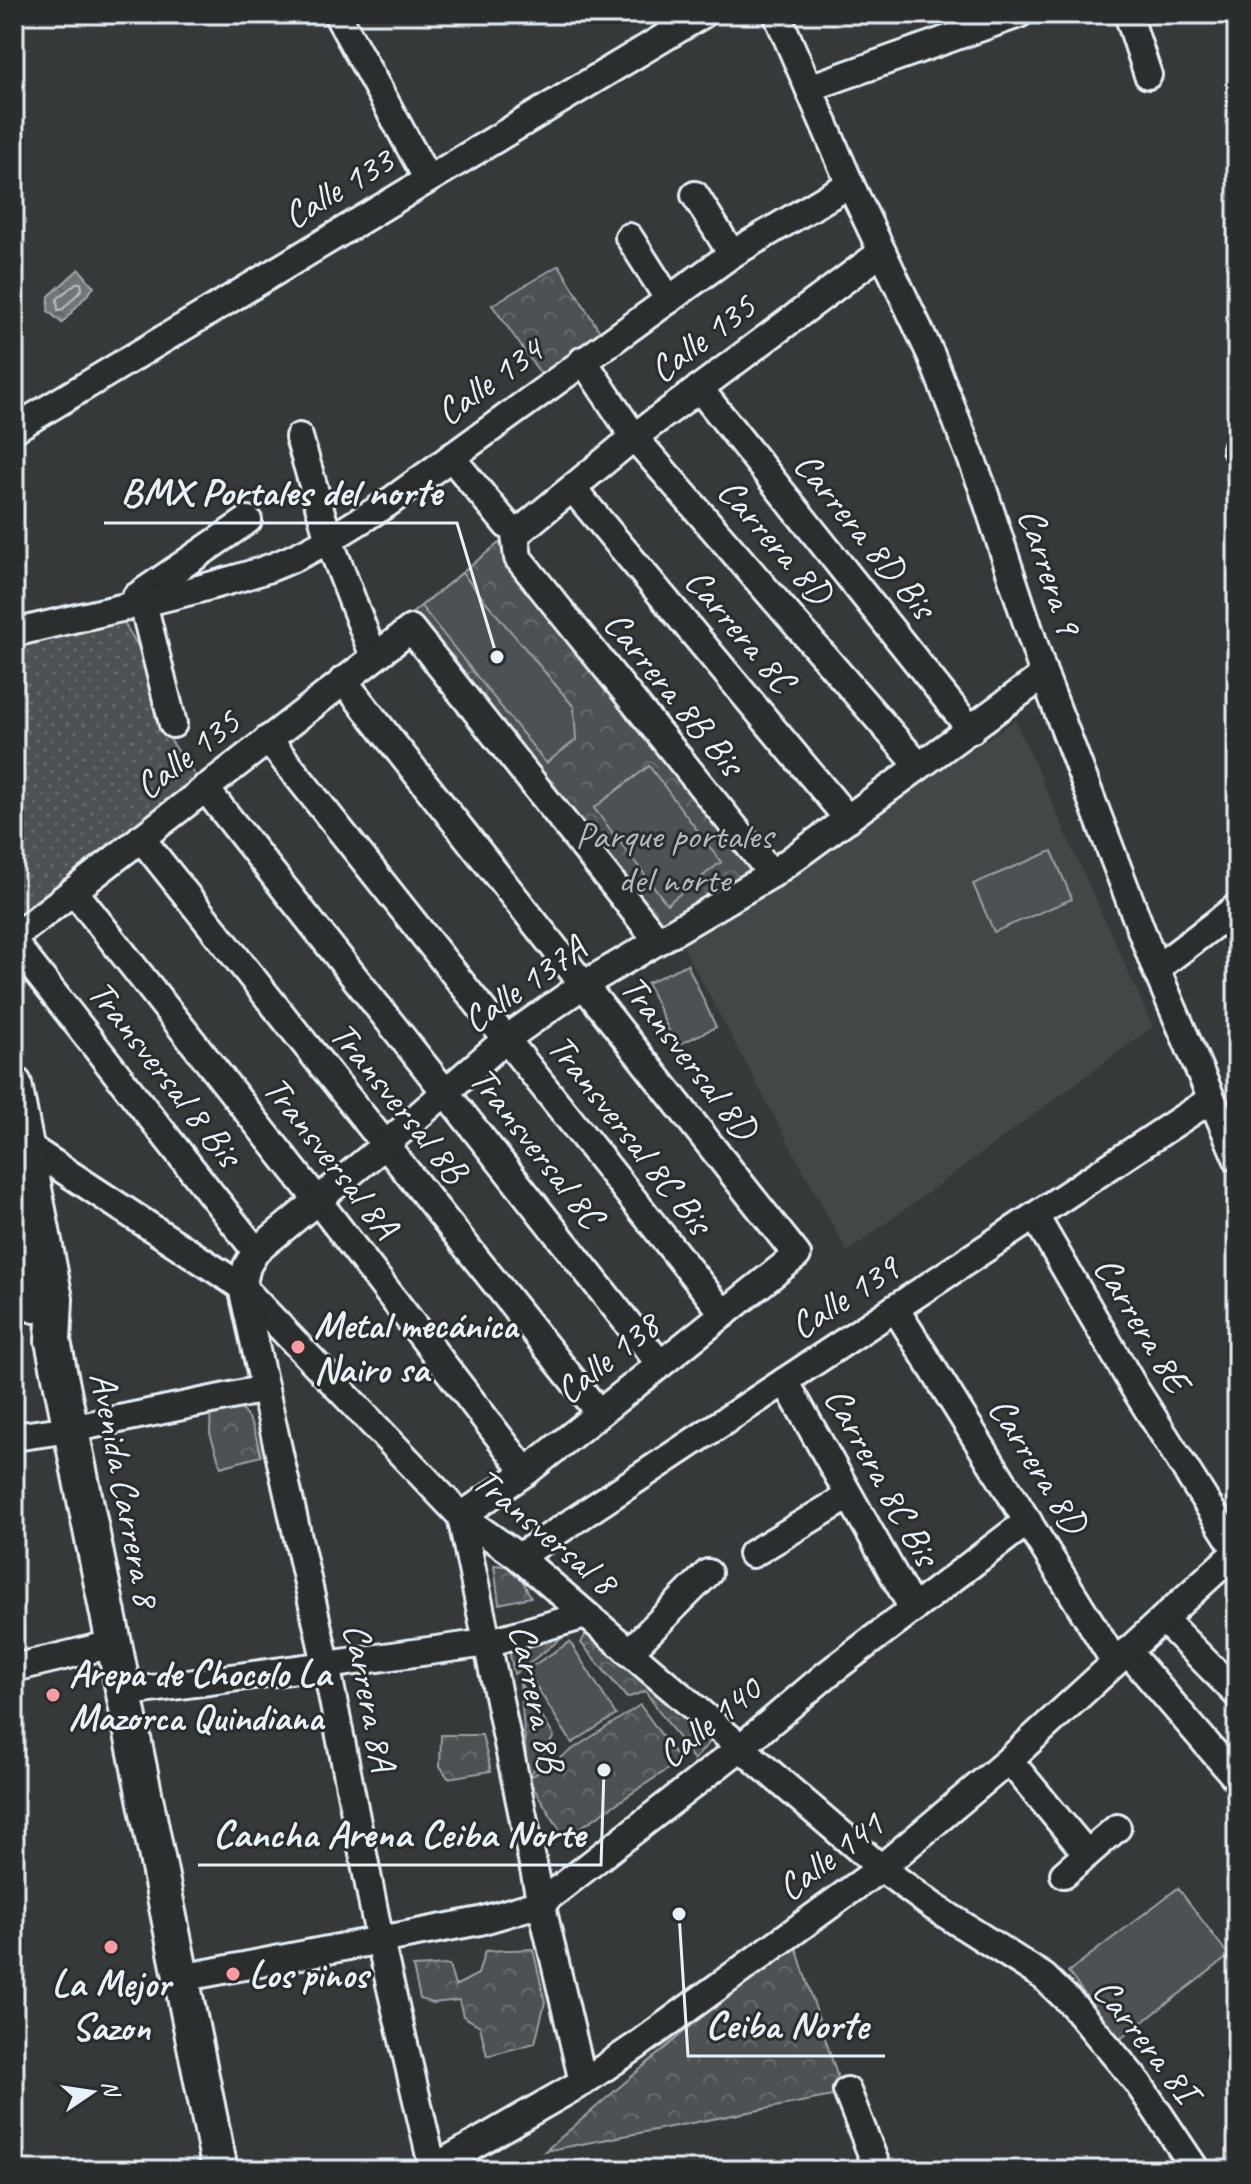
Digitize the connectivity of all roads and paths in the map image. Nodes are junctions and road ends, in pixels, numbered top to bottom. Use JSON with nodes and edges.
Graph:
{"nodes":[{"id":1,"x":337,"y":14,"type":"edge"},
{"id":2,"x":703,"y":14,"type":"edge"},
{"id":3,"x":777,"y":14,"type":"edge"},
{"id":4,"x":1019,"y":14,"type":"edge"},
{"id":5,"x":1128,"y":14,"type":"edge"},
{"id":6,"x":1148,"y":75,"type":"dead end"},
{"id":7,"x":809,"y":88,"type":"junction"},
{"id":8,"x":427,"y":178,"type":"junction"},
{"id":9,"x":850,"y":184,"type":"junction"},
{"id":10,"x":695,"y":195,"type":"dead end"},
{"id":11,"x":629,"y":237,"type":"dead end"},
{"id":12,"x":882,"y":252,"type":"junction"},
{"id":13,"x":732,"y":254,"type":"junction"},
{"id":14,"x":669,"y":300,"type":"junction"},
{"id":15,"x":583,"y":360,"type":"junction"},
{"id":16,"x":699,"y":388,"type":"junction"},
{"id":17,"x":14,"y":429,"type":"edge"},
{"id":18,"x":299,"y":437,"type":"dead end"},
{"id":19,"x":634,"y":437,"type":"junction"},
{"id":20,"x":451,"y":457,"type":"junction"},
{"id":21,"x":573,"y":489,"type":"junction"},
{"id":22,"x":248,"y":520,"type":"dead end"},
{"id":23,"x":507,"y":525,"type":"dead end"},
{"id":24,"x":329,"y":540,"type":"junction"},
{"id":25,"x":518,"y":558,"type":"joint"},
{"id":26,"x":133,"y":604,"type":"junction"},
{"id":27,"x":14,"y":633,"type":"edge"},
{"id":28,"x":369,"y":644,"type":"dead end"},
{"id":29,"x":1044,"y":675,"type":"junction"},
{"id":30,"x":343,"y":680,"type":"junction"},
{"id":31,"x":173,"y":724,"type":"dead end"},
{"id":32,"x":971,"y":730,"type":"junction"},
{"id":33,"x":268,"y":739,"type":"junction"},
{"id":34,"x":919,"y":766,"type":"junction"},
{"id":35,"x":205,"y":788,"type":"junction"},
{"id":36,"x":848,"y":819,"type":"junction"},
{"id":37,"x":141,"y":838,"type":"junction"},
{"id":38,"x":772,"y":874,"type":"junction"},
{"id":39,"x":74,"y":891,"type":"junction"},
{"id":40,"x":1237,"y":907,"type":"edge"},
{"id":41,"x":14,"y":940,"type":"edge"},
{"id":42,"x":658,"y":941,"type":"junction"},
{"id":43,"x":1156,"y":969,"type":"junction"},
{"id":44,"x":583,"y":985,"type":"junction"},
{"id":45,"x":506,"y":1039,"type":"junction"},
{"id":46,"x":14,"y":1084,"type":"edge"},
{"id":47,"x":444,"y":1091,"type":"junction"},
{"id":48,"x":1210,"y":1100,"type":"junction"},
{"id":49,"x":385,"y":1145,"type":"junction"},
{"id":50,"x":27,"y":1146,"type":"junction"},
{"id":51,"x":1237,"y":1158,"type":"edge"},
{"id":52,"x":318,"y":1201,"type":"junction"},
{"id":53,"x":14,"y":1214,"type":"edge"},
{"id":54,"x":1035,"y":1216,"type":"junction"},
{"id":55,"x":256,"y":1251,"type":"junction"},
{"id":56,"x":797,"y":1255,"type":"joint"},
{"id":57,"x":242,"y":1287,"type":"junction"},
{"id":58,"x":895,"y":1308,"type":"junction"},
{"id":59,"x":724,"y":1314,"type":"junction"},
{"id":60,"x":53,"y":1341,"type":"junction"},
{"id":61,"x":660,"y":1364,"type":"junction"},
{"id":62,"x":785,"y":1381,"type":"junction"},
{"id":63,"x":265,"y":1389,"type":"junction"},
{"id":64,"x":599,"y":1413,"type":"junction"},
{"id":65,"x":71,"y":1429,"type":"junction"},
{"id":66,"x":14,"y":1437,"type":"edge"},
{"id":67,"x":526,"y":1472,"type":"junction"},
{"id":68,"x":849,"y":1496,"type":"junction"},
{"id":69,"x":461,"y":1516,"type":"junction"},
{"id":70,"x":1028,"y":1521,"type":"junction"},
{"id":71,"x":1237,"y":1551,"type":"edge"},
{"id":72,"x":752,"y":1554,"type":"dead end"},
{"id":73,"x":519,"y":1557,"type":"junction"},
{"id":74,"x":708,"y":1573,"type":"dead end"},
{"id":75,"x":913,"y":1609,"type":"junction"},
{"id":76,"x":586,"y":1615,"type":"junction"},
{"id":77,"x":1163,"y":1619,"type":"junction"},
{"id":78,"x":487,"y":1643,"type":"junction"},
{"id":79,"x":113,"y":1644,"type":"junction"},
{"id":80,"x":629,"y":1652,"type":"junction"},
{"id":81,"x":1121,"y":1657,"type":"junction"},
{"id":82,"x":326,"y":1664,"type":"junction"},
{"id":83,"x":14,"y":1668,"type":"edge"},
{"id":84,"x":122,"y":1693,"type":"junction"},
{"id":85,"x":1237,"y":1694,"type":"edge"},
{"id":86,"x":740,"y":1748,"type":"junction"},
{"id":87,"x":1009,"y":1760,"type":"junction"},
{"id":88,"x":1237,"y":1779,"type":"edge"},
{"id":89,"x":1117,"y":1828,"type":"dead end"},
{"id":90,"x":1087,"y":1854,"type":"junction"},
{"id":91,"x":881,"y":1868,"type":"junction"},
{"id":92,"x":1064,"y":1874,"type":"dead end"},
{"id":93,"x":541,"y":1903,"type":"junction"},
{"id":94,"x":380,"y":1941,"type":"junction"},
{"id":95,"x":1026,"y":1965,"type":"joint"},
{"id":96,"x":181,"y":1978,"type":"junction"},
{"id":97,"x":583,"y":2082,"type":"junction"},
{"id":98,"x":847,"y":2091,"type":"dead end"},
{"id":99,"x":432,"y":2169,"type":"edge"},
{"id":100,"x":220,"y":2170,"type":"edge"},
{"id":101,"x":878,"y":2170,"type":"edge"},
{"id":102,"x":1196,"y":2170,"type":"edge"}],
"edges":[{"from":1,"to":8,"type":"street"},
{"from":2,"to":8,"type":"street","name":"Calle 133"},
{"from":3,"to":7,"type":"street","name":"Carrera 9"},
{"from":4,"to":7,"type":"street"},
{"from":5,"to":6,"type":"street"},
{"from":7,"to":9,"type":"street","name":"Carrera 9"},
{"from":8,"to":17,"type":"street","name":"Calle 133"},
{"from":9,"to":12,"type":"street","name":"Carrera 9"},
{"from":9,"to":13,"type":"street","name":"Calle 134"},
{"from":10,"to":13,"type":"street"},
{"from":11,"to":14,"type":"street"},
{"from":12,"to":16,"type":"street","name":"Calle 135"},
{"from":12,"to":29,"type":"street","name":"Carrera 9"},
{"from":13,"to":14,"type":"street","name":"Calle 134"},
{"from":14,"to":15,"type":"street","name":"Calle 134"},
{"from":15,"to":19,"type":"street","name":"Carrera 8D"},
{"from":15,"to":20,"type":"street","name":"Calle 134"},
{"from":16,"to":19,"type":"street","name":"Calle 135"},
{"from":16,"to":32,"type":"street","name":"Carrera 8D Bis"},
{"from":18,"to":24,"type":"street"},
{"from":19,"to":21,"type":"street","name":"Calle 135"},
{"from":19,"to":34,"type":"street","name":"Carrera 8D"},
{"from":20,"to":23,"type":"street"},
{"from":20,"to":24,"type":"street","name":"Calle 134"},
{"from":21,"to":25,"type":"street","name":"Calle 135"},
{"from":21,"to":36,"type":"street","name":"Carrera 8C"},
{"from":22,"to":26,"type":"street"},
{"from":24,"to":26,"type":"street","name":"Calle 134"},
{"from":24,"to":28,"type":"street"},
{"from":25,"to":38,"type":"street","name":"Carrera 8B Bis"},
{"from":26,"to":27,"type":"street","name":"Calle 134"},
{"from":26,"to":31,"type":"street"},
{"from":29,"to":32,"type":"street","name":"Calle 137A"},
{"from":29,"to":43,"type":"street","name":"Carrera 9"},
{"from":30,"to":33,"type":"street","name":"Calle 135"},
{"from":30,"to":42,"type":"street","name":"Calle 135"},
{"from":30,"to":44,"type":"street","name":"Transversal 8D"},
{"from":32,"to":34,"type":"street","name":"Calle 137A"},
{"from":33,"to":35,"type":"street","name":"Calle 135"},
{"from":33,"to":45,"type":"street","name":"Transversal 8C Bis"},
{"from":34,"to":36,"type":"street","name":"Calle 137A"},
{"from":35,"to":37,"type":"street","name":"Calle 135"},
{"from":35,"to":47,"type":"street","name":"Transversal 8C"},
{"from":36,"to":38,"type":"street","name":"Calle 137A"},
{"from":37,"to":39,"type":"street","name":"Calle 135"},
{"from":37,"to":49,"type":"street","name":"Transversal 8B"},
{"from":38,"to":42,"type":"street","name":"Calle 137A"},
{"from":39,"to":41,"type":"street","name":"Calle 135"},
{"from":39,"to":52,"type":"street","name":"Transversal 8A"},
{"from":40,"to":43,"type":"street"},
{"from":41,"to":55,"type":"street","name":"Transversal 8 Bis"},
{"from":42,"to":44,"type":"street","name":"Calle 137A"},
{"from":43,"to":48,"type":"street","name":"Carrera 9"},
{"from":44,"to":45,"type":"street","name":"Calle 137A"},
{"from":44,"to":56,"type":"street","name":"Transversal 8D"},
{"from":45,"to":47,"type":"street","name":"Calle 137A"},
{"from":45,"to":59,"type":"street","name":"Transversal 8C Bis"},
{"from":46,"to":50,"type":"main road","name":"Avenida Carrera 8"},
{"from":47,"to":49,"type":"street","name":"Calle 137A"},
{"from":47,"to":61,"type":"street","name":"Transversal 8C"},
{"from":48,"to":51,"type":"street","name":"Carrera 9"},
{"from":48,"to":54,"type":"street","name":"Calle 139"},
{"from":49,"to":52,"type":"street","name":"Calle 137A"},
{"from":49,"to":64,"type":"street","name":"Transversal 8B"},
{"from":50,"to":57,"type":"street","name":"Transversal 8"},
{"from":50,"to":60,"type":"main road","name":"Avenida Carrera 8"},
{"from":52,"to":55,"type":"street","name":"Calle 137A"},
{"from":52,"to":67,"type":"street","name":"Transversal 8A"},
{"from":53,"to":60,"type":"main road","name":"Avenida Carrera 8"},
{"from":54,"to":58,"type":"street","name":"Calle 139"},
{"from":54,"to":71,"type":"street","name":"Carrera 8E"},
{"from":55,"to":57,"type":"street","name":"Calle 137A"},
{"from":56,"to":59,"type":"street","name":"Calle 138"},
{"from":57,"to":63,"type":"street","name":"Carrera 8A"},
{"from":57,"to":69,"type":"street","name":"Transversal 8"},
{"from":58,"to":62,"type":"street","name":"Calle 139"},
{"from":58,"to":70,"type":"street","name":"Carrera 8D"},
{"from":59,"to":61,"type":"street","name":"Calle 138"},
{"from":60,"to":65,"type":"main road","name":"Avenida Carrera 8"},
{"from":61,"to":64,"type":"street","name":"Calle 138"},
{"from":62,"to":68,"type":"street","name":"Carrera 8C Bis"},
{"from":62,"to":73,"type":"street","name":"Calle 139"},
{"from":63,"to":65,"type":"street"},
{"from":63,"to":82,"type":"street","name":"Carrera 8A"},
{"from":64,"to":67,"type":"street","name":"Calle 138"},
{"from":65,"to":66,"type":"street"},
{"from":65,"to":79,"type":"main road","name":"Avenida Carrera 8"},
{"from":67,"to":69,"type":"street","name":"Calle 138"},
{"from":68,"to":72,"type":"street"},
{"from":68,"to":75,"type":"street","name":"Carrera 8C Bis"},
{"from":69,"to":73,"type":"street","name":"Transversal 8"},
{"from":69,"to":78,"type":"street","name":"Carrera 8B"},
{"from":70,"to":75,"type":"street","name":"Calle 140"},
{"from":70,"to":81,"type":"street","name":"Carrera 8D"},
{"from":71,"to":77,"type":"street","name":"Calle 141"},
{"from":73,"to":76,"type":"street","name":"Transversal 8"},
{"from":74,"to":80,"type":"street"},
{"from":75,"to":86,"type":"street","name":"Calle 140"},
{"from":76,"to":78,"type":"street"},
{"from":76,"to":80,"type":"street","name":"Transversal 8"},
{"from":77,"to":81,"type":"street","name":"Calle 141"},
{"from":77,"to":85,"type":"street"},
{"from":78,"to":82,"type":"street"},
{"from":78,"to":93,"type":"street","name":"Carrera 8B"},
{"from":79,"to":83,"type":"street"},
{"from":79,"to":84,"type":"main road","name":"Avenida Carrera 8"},
{"from":80,"to":86,"type":"street","name":"Transversal 8"},
{"from":81,"to":87,"type":"street","name":"Calle 141"},
{"from":81,"to":88,"type":"street","name":"Carrera 8D"},
{"from":82,"to":84,"type":"street"},
{"from":82,"to":94,"type":"street","name":"Carrera 8A"},
{"from":84,"to":96,"type":"main road","name":"Avenida Carrera 8"},
{"from":86,"to":91,"type":"street","name":"Transversal 8"},
{"from":86,"to":93,"type":"street","name":"Calle 140"},
{"from":87,"to":90,"type":"street"},
{"from":87,"to":91,"type":"street","name":"Calle 141"},
{"from":89,"to":90,"type":"street"},
{"from":90,"to":92,"type":"street"},
{"from":91,"to":95,"type":"street","name":"Transversal 8"},
{"from":91,"to":97,"type":"street","name":"Calle 141"},
{"from":93,"to":94,"type":"street","name":"Calle 140"},
{"from":93,"to":97,"type":"street","name":"Carrera 8B"},
{"from":94,"to":96,"type":"street","name":"Calle 140"},
{"from":94,"to":99,"type":"street","name":"Carrera 8A"},
{"from":95,"to":102,"type":"street","name":"Carrera 8I"},
{"from":96,"to":100,"type":"main road","name":"Avenida Carrera 8"},
{"from":97,"to":99,"type":"street","name":"Calle 141"},
{"from":98,"to":101,"type":"street"}]}
